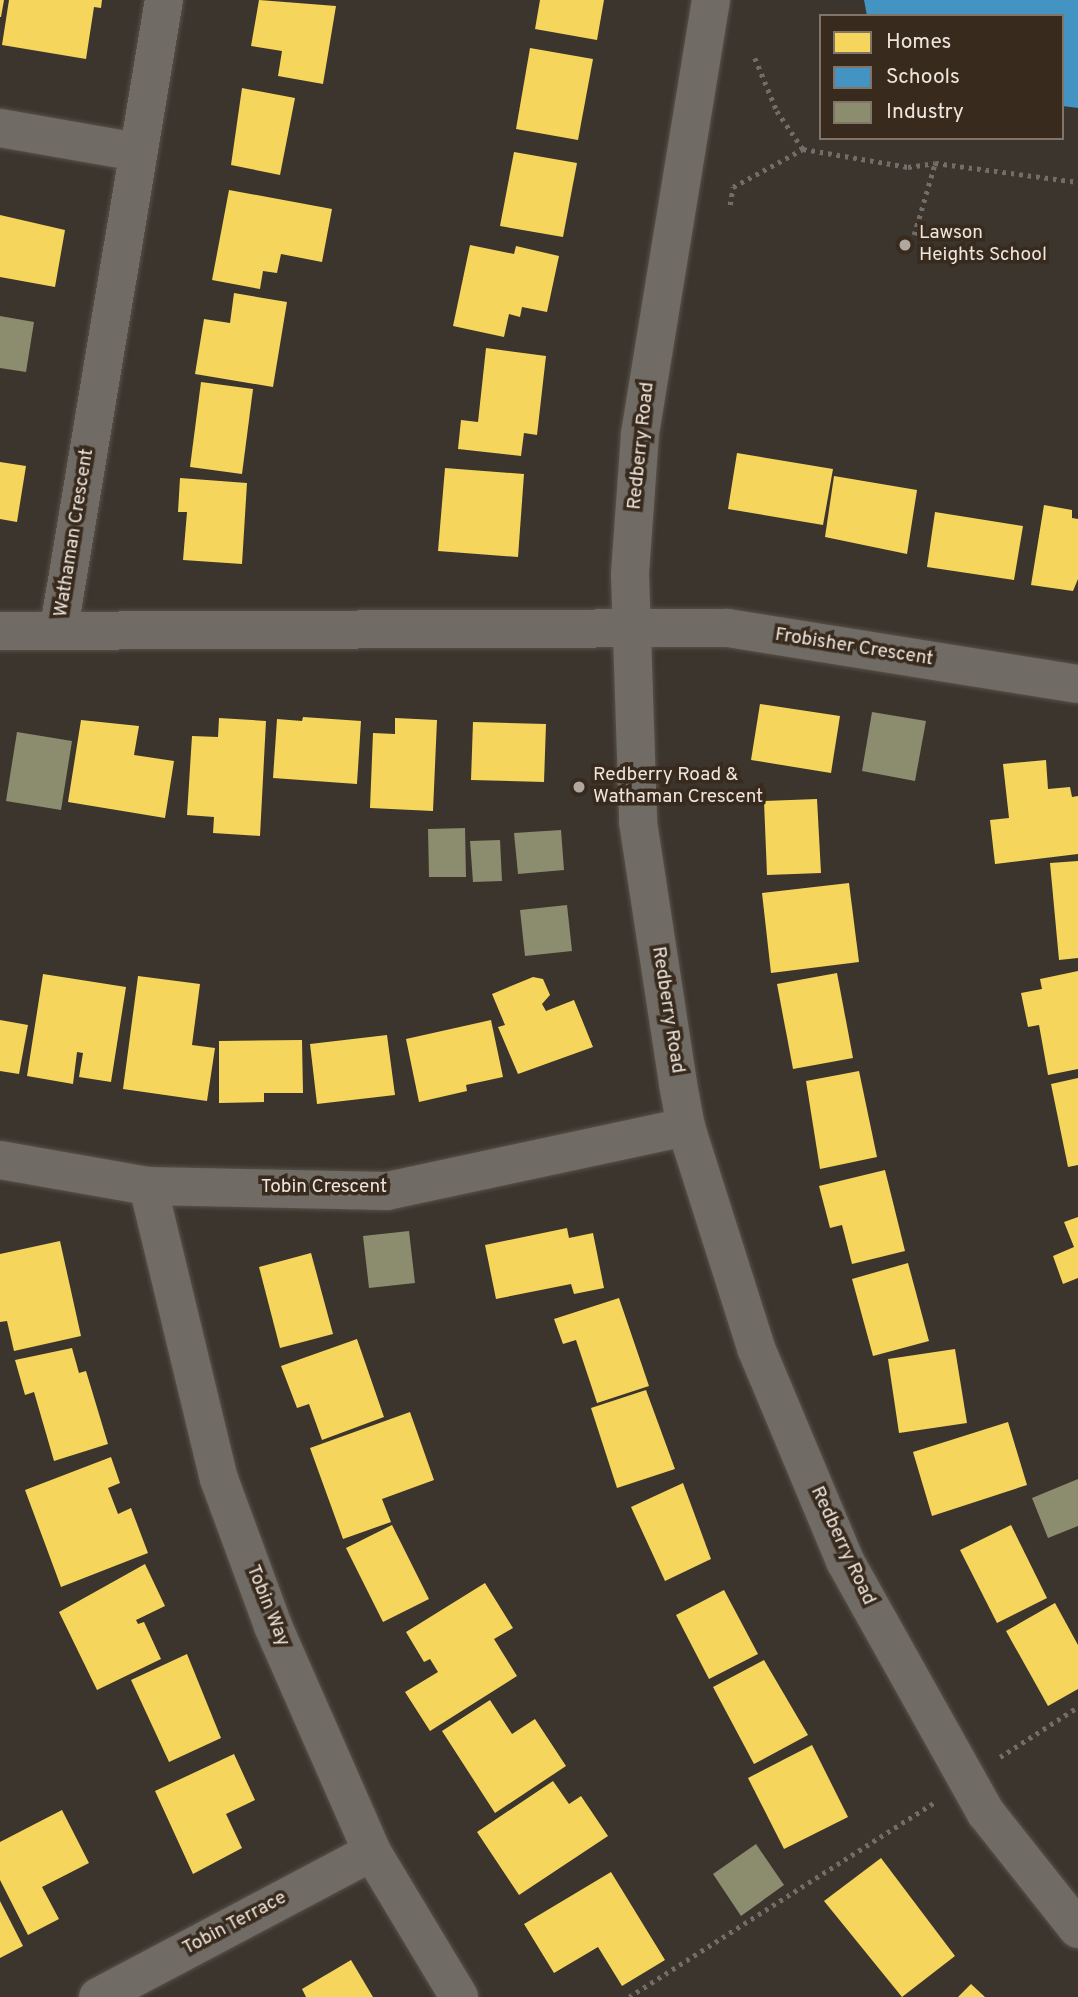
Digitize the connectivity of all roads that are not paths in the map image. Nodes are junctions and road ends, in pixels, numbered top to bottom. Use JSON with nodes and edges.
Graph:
{"nodes":[{"id":1,"x":164,"y":0,"type":"edge"},
{"id":2,"x":711,"y":0,"type":"edge"},
{"id":3,"x":0,"y":128,"type":"edge"},
{"id":4,"x":137,"y":152,"type":"junction"},
{"id":5,"x":59,"y":628,"type":"junction"},
{"id":6,"x":629,"y":628,"type":"junction"},
{"id":7,"x":0,"y":631,"type":"edge"},
{"id":8,"x":1078,"y":684,"type":"edge"},
{"id":9,"x":686,"y":1127,"type":"junction"},
{"id":10,"x":0,"y":1160,"type":"edge"},
{"id":11,"x":148,"y":1186,"type":"junction"},
{"id":12,"x":372,"y":1852,"type":"junction"},
{"id":13,"x":1078,"y":1929,"type":"edge"},
{"id":14,"x":99,"y":1997,"type":"edge"},
{"id":15,"x":459,"y":1997,"type":"edge"}],
"edges":[{"from":1,"to":4,"type":"street","name":"Wathaman Crescent"},
{"from":2,"to":6,"type":"street","name":"Redberry Road"},
{"from":3,"to":4,"type":"street"},
{"from":4,"to":5,"type":"street","name":"Wathaman Crescent"},
{"from":5,"to":6,"type":"street","name":"Wathaman Crescent"},
{"from":5,"to":7,"type":"street"},
{"from":6,"to":8,"type":"street","name":"Frobisher Crescent"},
{"from":6,"to":9,"type":"street","name":"Redberry Road"},
{"from":9,"to":11,"type":"street","name":"Tobin Crescent"},
{"from":9,"to":13,"type":"street","name":"Redberry Road"},
{"from":10,"to":11,"type":"street","name":"Tobin Crescent"},
{"from":11,"to":12,"type":"street","name":"Tobin Way"},
{"from":12,"to":14,"type":"street","name":"Tobin Terrace"},
{"from":12,"to":15,"type":"street","name":"Tobin Way"}]}
